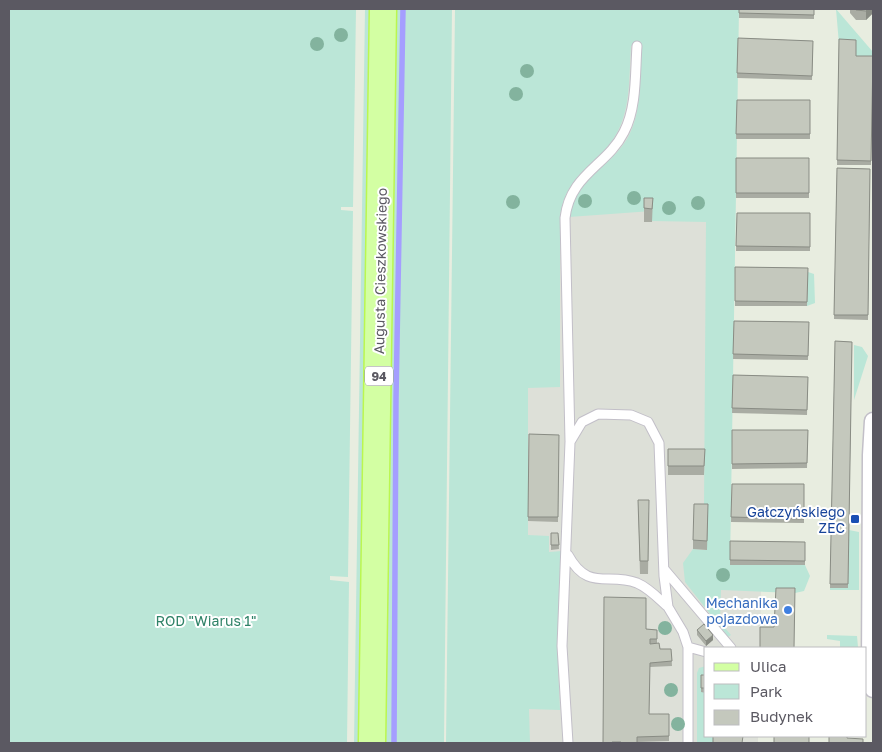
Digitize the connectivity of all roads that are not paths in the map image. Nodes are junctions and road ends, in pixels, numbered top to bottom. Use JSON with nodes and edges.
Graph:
{"nodes":[{"id":1,"x":383,"y":9,"type":"edge"},
{"id":2,"x":637,"y":46,"type":"dead end"},
{"id":3,"x":873,"y":421,"type":"edge"},
{"id":4,"x":570,"y":442,"type":"junction"},
{"id":5,"x":567,"y":553,"type":"junction"},
{"id":6,"x":664,"y":569,"type":"junction"},
{"id":7,"x":668,"y":607,"type":"junction"},
{"id":8,"x":688,"y":647,"type":"junction"},
{"id":9,"x":730,"y":647,"type":"edge"},
{"id":10,"x":704,"y":651,"type":"edge"},
{"id":11,"x":868,"y":672,"type":"edge"},
{"id":12,"x":873,"y":689,"type":"edge"},
{"id":13,"x":372,"y":743,"type":"edge"},
{"id":14,"x":568,"y":743,"type":"edge"},
{"id":15,"x":688,"y":743,"type":"edge"}],
"edges":[{"from":1,"to":13,"type":"main road","name":"Augusta Cieszkowskiego","number":"94"},
{"from":2,"to":4,"type":"lane"},
{"from":3,"to":11,"type":"street"},
{"from":4,"to":5,"type":"lane"},
{"from":4,"to":6,"type":"lane"},
{"from":5,"to":7,"type":"lane"},
{"from":5,"to":14,"type":"lane"},
{"from":6,"to":7,"type":"lane"},
{"from":6,"to":9,"type":"lane"},
{"from":7,"to":8,"type":"lane"},
{"from":8,"to":10,"type":"lane"},
{"from":8,"to":15,"type":"lane"},
{"from":11,"to":12,"type":"street"}]}
